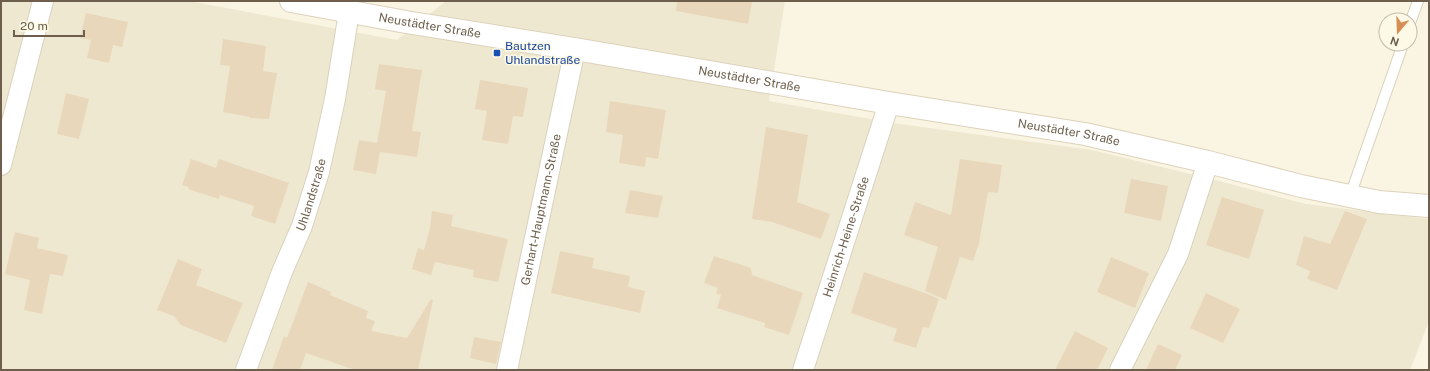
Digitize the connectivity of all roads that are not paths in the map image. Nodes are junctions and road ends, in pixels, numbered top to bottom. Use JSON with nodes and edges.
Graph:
{"nodes":[{"id":1,"x":43,"y":1,"type":"edge"},
{"id":2,"x":291,"y":1,"type":"edge"},
{"id":3,"x":1418,"y":1,"type":"edge"},
{"id":4,"x":349,"y":12,"type":"junction"},
{"id":5,"x":1414,"y":12,"type":"edge"},
{"id":6,"x":575,"y":49,"type":"junction"},
{"id":7,"x":1400,"y":52,"type":"edge"},
{"id":8,"x":889,"y":103,"type":"junction"},
{"id":9,"x":1208,"y":162,"type":"junction"},
{"id":10,"x":1,"y":165,"type":"edge"},
{"id":11,"x":1350,"y":196,"type":"junction"},
{"id":12,"x":1429,"y":206,"type":"edge"},
{"id":13,"x":246,"y":370,"type":"edge"},
{"id":14,"x":507,"y":370,"type":"edge"},
{"id":15,"x":803,"y":370,"type":"edge"},
{"id":16,"x":1120,"y":370,"type":"edge"}],
"edges":[{"from":1,"to":10,"type":"street"},
{"from":2,"to":4,"type":"street","name":"Neustädter Straße"},
{"from":3,"to":5,"type":"lane"},
{"from":4,"to":6,"type":"street","name":"Neustädter Straße"},
{"from":4,"to":13,"type":"street","name":"Uhlandstraße"},
{"from":6,"to":8,"type":"street","name":"Neustädter Straße"},
{"from":6,"to":14,"type":"street","name":"Gerhart-Hauptmann-Straße"},
{"from":7,"to":11,"type":"lane"},
{"from":8,"to":9,"type":"street","name":"Neustädter Straße"},
{"from":8,"to":15,"type":"street","name":"Heinrich-Heine-Straße"},
{"from":9,"to":11,"type":"street","name":"Neustädter Straße"},
{"from":9,"to":16,"type":"street"},
{"from":11,"to":12,"type":"street","name":"Neustädter Straße"}]}
